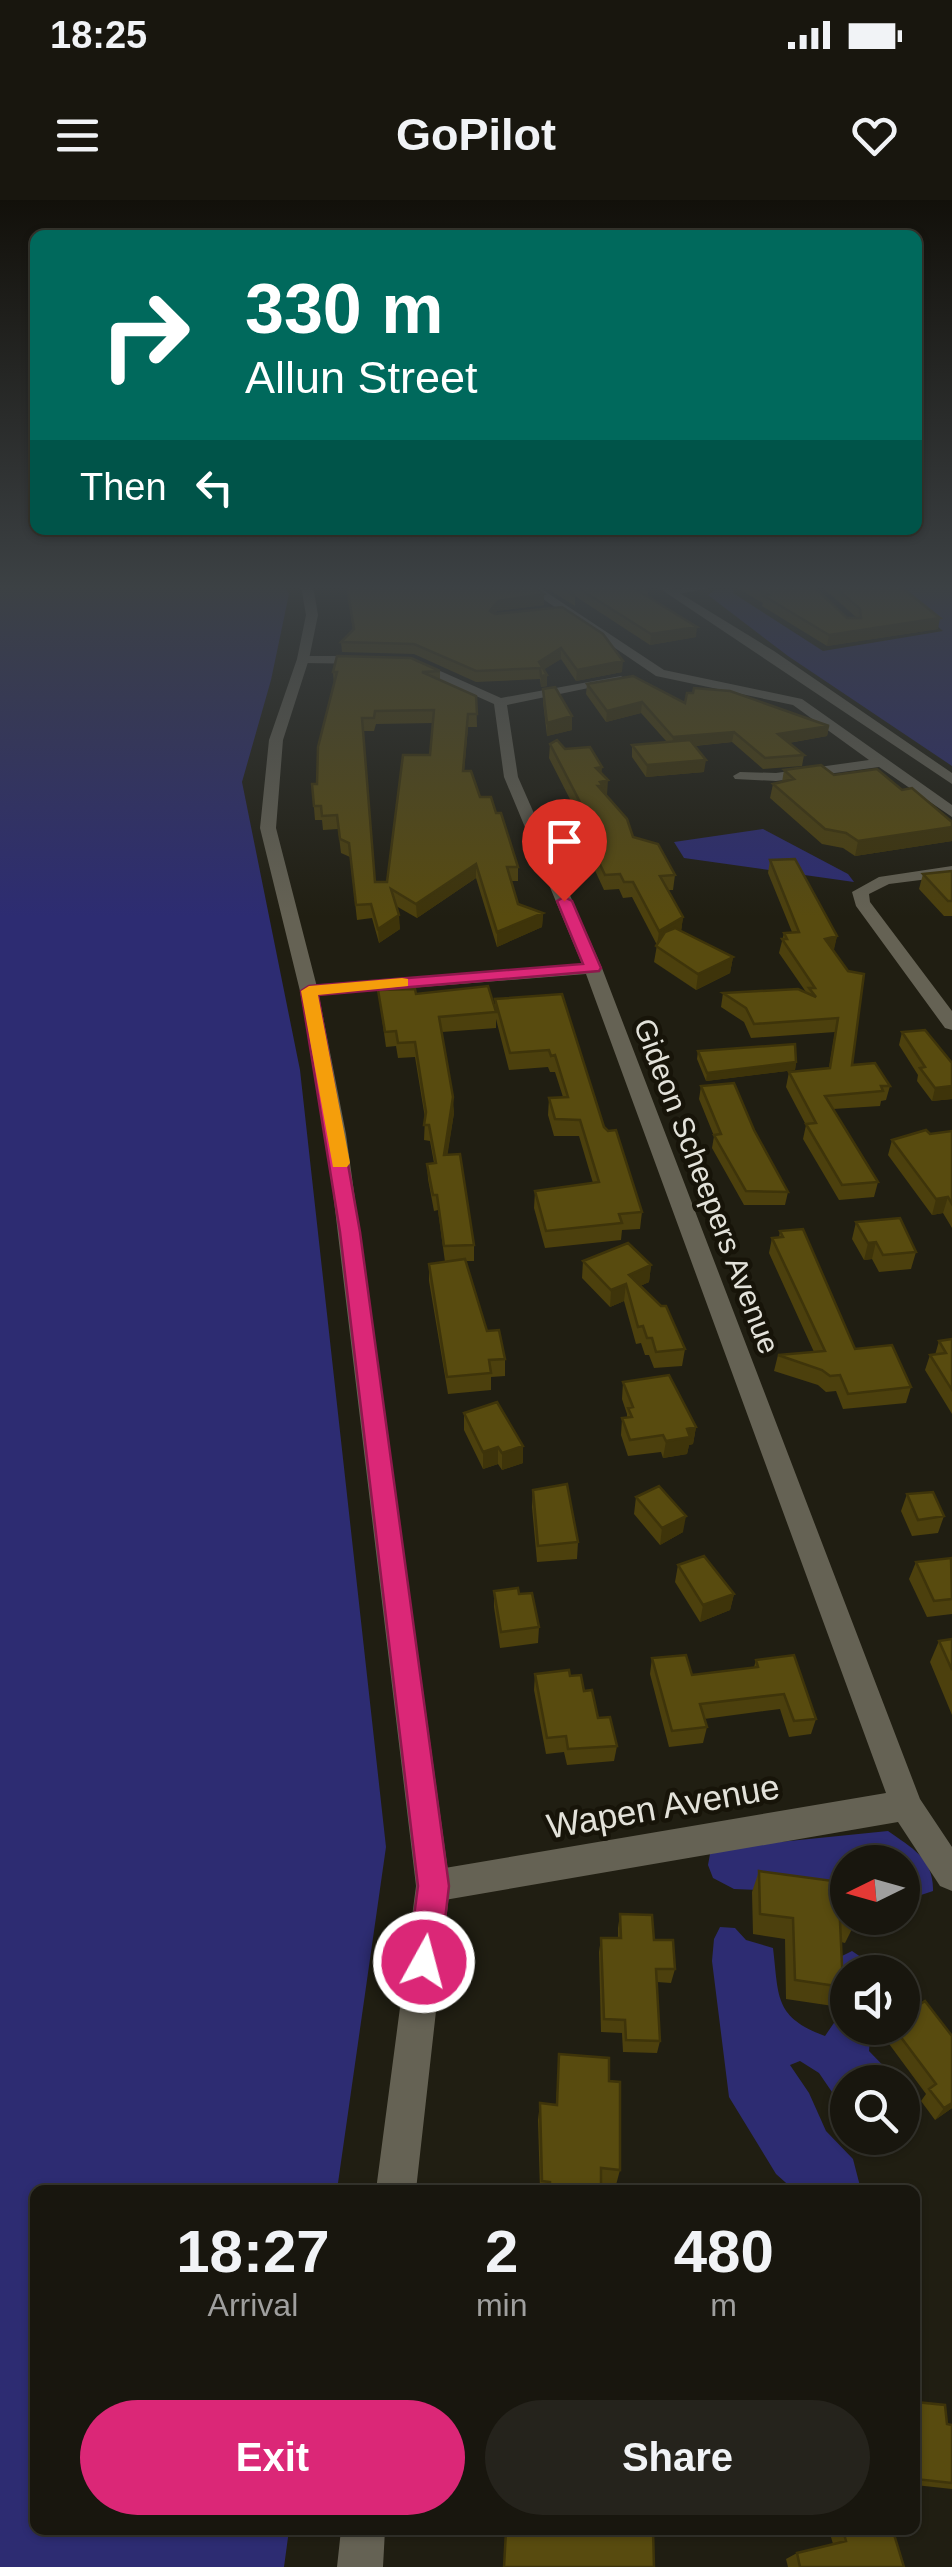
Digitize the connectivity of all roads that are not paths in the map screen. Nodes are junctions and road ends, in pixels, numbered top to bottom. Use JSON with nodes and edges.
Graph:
{"nodes":[{"id":1,"x":291,"y":696,"type":"edge"},
{"id":2,"x":488,"y":696,"type":"edge"},
{"id":3,"x":530,"y":696,"type":"edge"},
{"id":4,"x":778,"y":696,"type":"edge"},
{"id":5,"x":831,"y":696,"type":"edge"},
{"id":6,"x":500,"y":702,"type":"junction"},
{"id":7,"x":882,"y":762,"type":"junction"},
{"id":8,"x":740,"y":776,"type":"dead end"},
{"id":9,"x":952,"y":780,"type":"edge"},
{"id":10,"x":952,"y":812,"type":"edge"},
{"id":11,"x":952,"y":870,"type":"edge"},
{"id":12,"x":593,"y":968,"type":"junction"},
{"id":13,"x":309,"y":991,"type":"junction"},
{"id":14,"x":952,"y":1024,"type":"edge"},
{"id":15,"x":906,"y":1805,"type":"junction"},
{"id":16,"x":952,"y":1875,"type":"edge"},
{"id":17,"x":434,"y":1886,"type":"junction"},
{"id":18,"x":397,"y":2185,"type":"edge"},
{"id":19,"x":363,"y":2535,"type":"edge"},
{"id":20,"x":360,"y":2567,"type":"edge"}],
"edges":[{"from":1,"to":13,"type":"street"},
{"from":2,"to":6,"type":"street"},
{"from":3,"to":6,"type":"street"},
{"from":4,"to":7,"type":"street"},
{"from":5,"to":9,"type":"street"},
{"from":6,"to":12,"type":"street","name":"Gideon Scheepers Avenue"},
{"from":7,"to":8,"type":"street"},
{"from":7,"to":10,"type":"street"},
{"from":11,"to":14,"type":"street"},
{"from":12,"to":13,"type":"street"},
{"from":12,"to":15,"type":"street","name":"Gideon Scheepers Avenue"},
{"from":13,"to":17,"type":"street"},
{"from":15,"to":16,"type":"street","name":"Gideon Scheepers Avenue"},
{"from":15,"to":17,"type":"street","name":"Wapen Avenue"},
{"from":17,"to":18,"type":"street"},
{"from":19,"to":20,"type":"street"}]}
